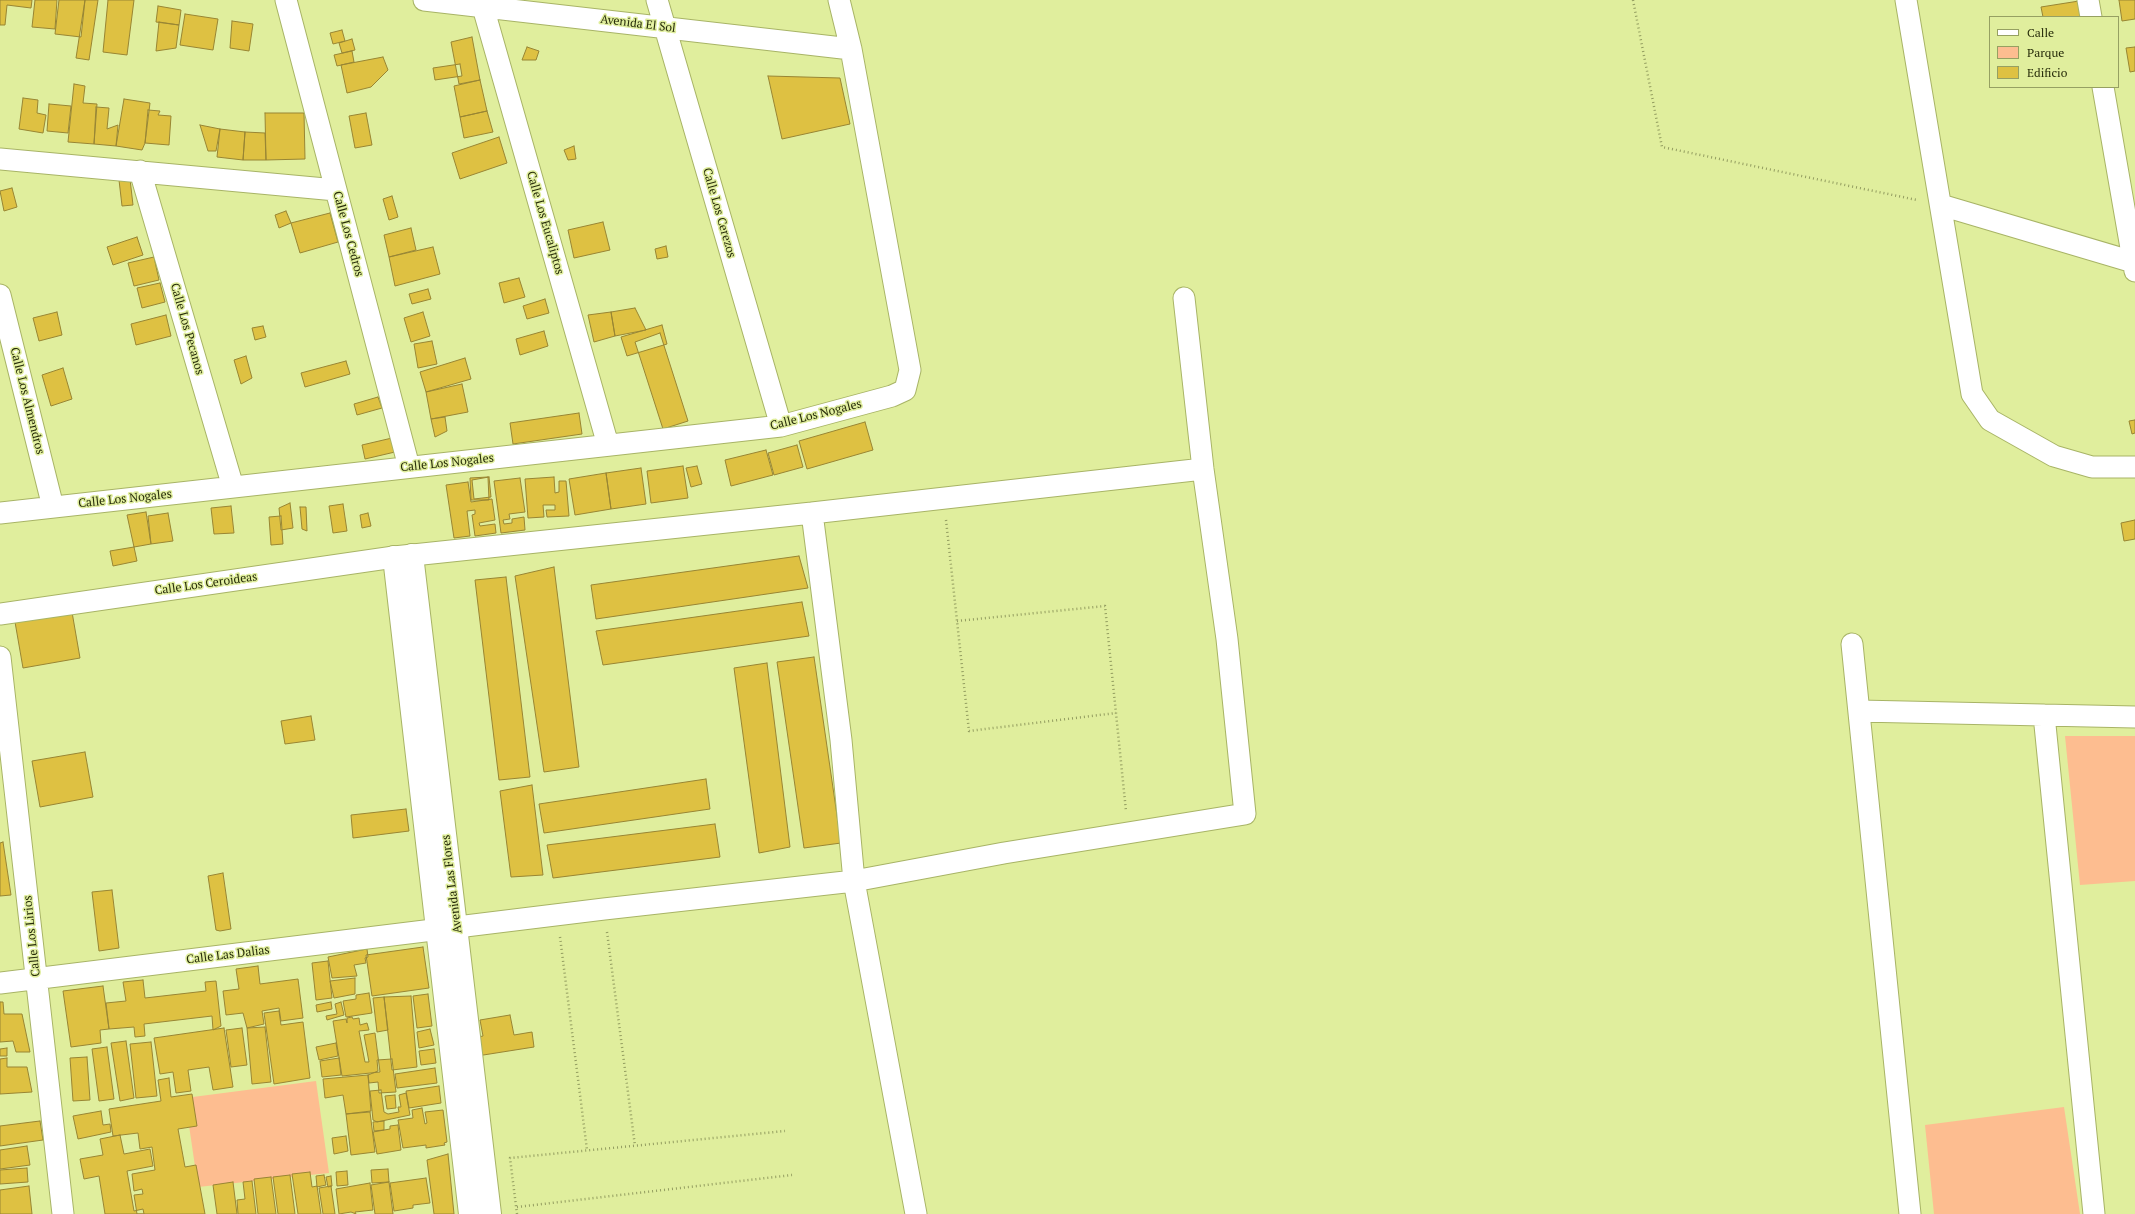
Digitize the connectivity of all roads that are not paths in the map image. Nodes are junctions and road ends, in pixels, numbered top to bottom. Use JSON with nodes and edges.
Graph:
{"nodes":[{"id":1,"x":286,"y":0,"type":"edge"},
{"id":2,"x":424,"y":0,"type":"edge"},
{"id":3,"x":657,"y":0,"type":"edge"},
{"id":4,"x":839,"y":0,"type":"edge"},
{"id":5,"x":1906,"y":0,"type":"edge"},
{"id":6,"x":2088,"y":0,"type":"edge"},
{"id":7,"x":482,"y":3,"type":"edge"},
{"id":8,"x":2091,"y":16,"type":"edge"},
{"id":9,"x":665,"y":28,"type":"junction"},
{"id":10,"x":851,"y":49,"type":"junction"},
{"id":11,"x":2103,"y":88,"type":"edge"},
{"id":12,"x":0,"y":159,"type":"edge"},
{"id":13,"x":140,"y":172,"type":"junction"},
{"id":14,"x":336,"y":190,"type":"junction"},
{"id":15,"x":1941,"y":205,"type":"junction"},
{"id":16,"x":2134,"y":266,"type":"edge"},
{"id":17,"x":0,"y":295,"type":"edge"},
{"id":18,"x":1184,"y":298,"type":"dead end"},
{"id":19,"x":781,"y":426,"type":"junction"},
{"id":20,"x":608,"y":445,"type":"junction"},
{"id":21,"x":409,"y":467,"type":"junction"},
{"id":22,"x":2135,"y":467,"type":"edge"},
{"id":23,"x":1203,"y":468,"type":"junction"},
{"id":24,"x":233,"y":487,"type":"junction"},
{"id":25,"x":53,"y":507,"type":"junction"},
{"id":26,"x":0,"y":513,"type":"edge"},
{"id":27,"x":812,"y":513,"type":"junction"},
{"id":28,"x":403,"y":556,"type":"junction"},
{"id":29,"x":0,"y":614,"type":"edge"},
{"id":30,"x":1852,"y":644,"type":"dead end"},
{"id":31,"x":0,"y":657,"type":"edge"},
{"id":32,"x":1859,"y":711,"type":"junction"},
{"id":33,"x":2044,"y":715,"type":"junction"},
{"id":34,"x":2135,"y":717,"type":"edge"},
{"id":35,"x":854,"y":881,"type":"junction"},
{"id":36,"x":447,"y":929,"type":"junction"},
{"id":37,"x":37,"y":978,"type":"junction"},
{"id":38,"x":0,"y":983,"type":"edge"},
{"id":39,"x":63,"y":1214,"type":"edge"},
{"id":40,"x":470,"y":1214,"type":"edge"},
{"id":41,"x":490,"y":1214,"type":"edge"},
{"id":42,"x":916,"y":1214,"type":"edge"},
{"id":43,"x":1910,"y":1214,"type":"edge"},
{"id":44,"x":2094,"y":1214,"type":"edge"}],
"edges":[{"from":1,"to":14,"type":"street","name":"Calle Los Cedros"},
{"from":2,"to":7,"type":"street","name":"Avenida El Sol"},
{"from":3,"to":9,"type":"street","name":"Calle Los Cerezos"},
{"from":4,"to":10,"type":"street"},
{"from":5,"to":15,"type":"street"},
{"from":6,"to":8,"type":"street"},
{"from":7,"to":9,"type":"street","name":"Avenida El Sol"},
{"from":7,"to":20,"type":"street","name":"Calle Los Eucaliptos"},
{"from":9,"to":10,"type":"street","name":"Avenida El Sol"},
{"from":9,"to":19,"type":"street","name":"Calle Los Cerezos"},
{"from":10,"to":19,"type":"street","name":"Calle Los Nogales"},
{"from":11,"to":16,"type":"street"},
{"from":12,"to":13,"type":"street"},
{"from":13,"to":14,"type":"street"},
{"from":13,"to":24,"type":"street","name":"Calle Los Pecanos"},
{"from":14,"to":21,"type":"street","name":"Calle Los Cedros"},
{"from":15,"to":16,"type":"street"},
{"from":15,"to":22,"type":"street"},
{"from":17,"to":25,"type":"street","name":"Calle Los Almendros"},
{"from":18,"to":23,"type":"street"},
{"from":19,"to":20,"type":"street","name":"Calle Los Nogales"},
{"from":20,"to":21,"type":"street","name":"Calle Los Nogales"},
{"from":21,"to":24,"type":"street","name":"Calle Los Nogales"},
{"from":23,"to":27,"type":"street","name":"Calle Los Ceroideas"},
{"from":23,"to":35,"type":"street","name":"Calle Las Dalias"},
{"from":24,"to":25,"type":"street","name":"Calle Los Nogales"},
{"from":25,"to":26,"type":"street","name":"Calle Los Nogales"},
{"from":27,"to":28,"type":"street","name":"Calle Los Ceroideas"},
{"from":27,"to":35,"type":"street"},
{"from":28,"to":29,"type":"street","name":"Calle Los Ceroideas"},
{"from":28,"to":36,"type":"street","name":"Avenida Las Flores"},
{"from":30,"to":32,"type":"street"},
{"from":31,"to":37,"type":"street","name":"Calle Los Lirios"},
{"from":32,"to":33,"type":"street"},
{"from":32,"to":43,"type":"street"},
{"from":33,"to":34,"type":"street"},
{"from":33,"to":44,"type":"street"},
{"from":35,"to":36,"type":"street","name":"Calle Las Dalias"},
{"from":35,"to":42,"type":"street"},
{"from":36,"to":37,"type":"street","name":"Calle Las Dalias"},
{"from":36,"to":40,"type":"street","name":"Avenida Las Flores"},
{"from":36,"to":41,"type":"street","name":"Avenida Las Flores"},
{"from":37,"to":38,"type":"street","name":"Calle Las Dalias"},
{"from":37,"to":39,"type":"street","name":"Calle Los Lirios"}]}
